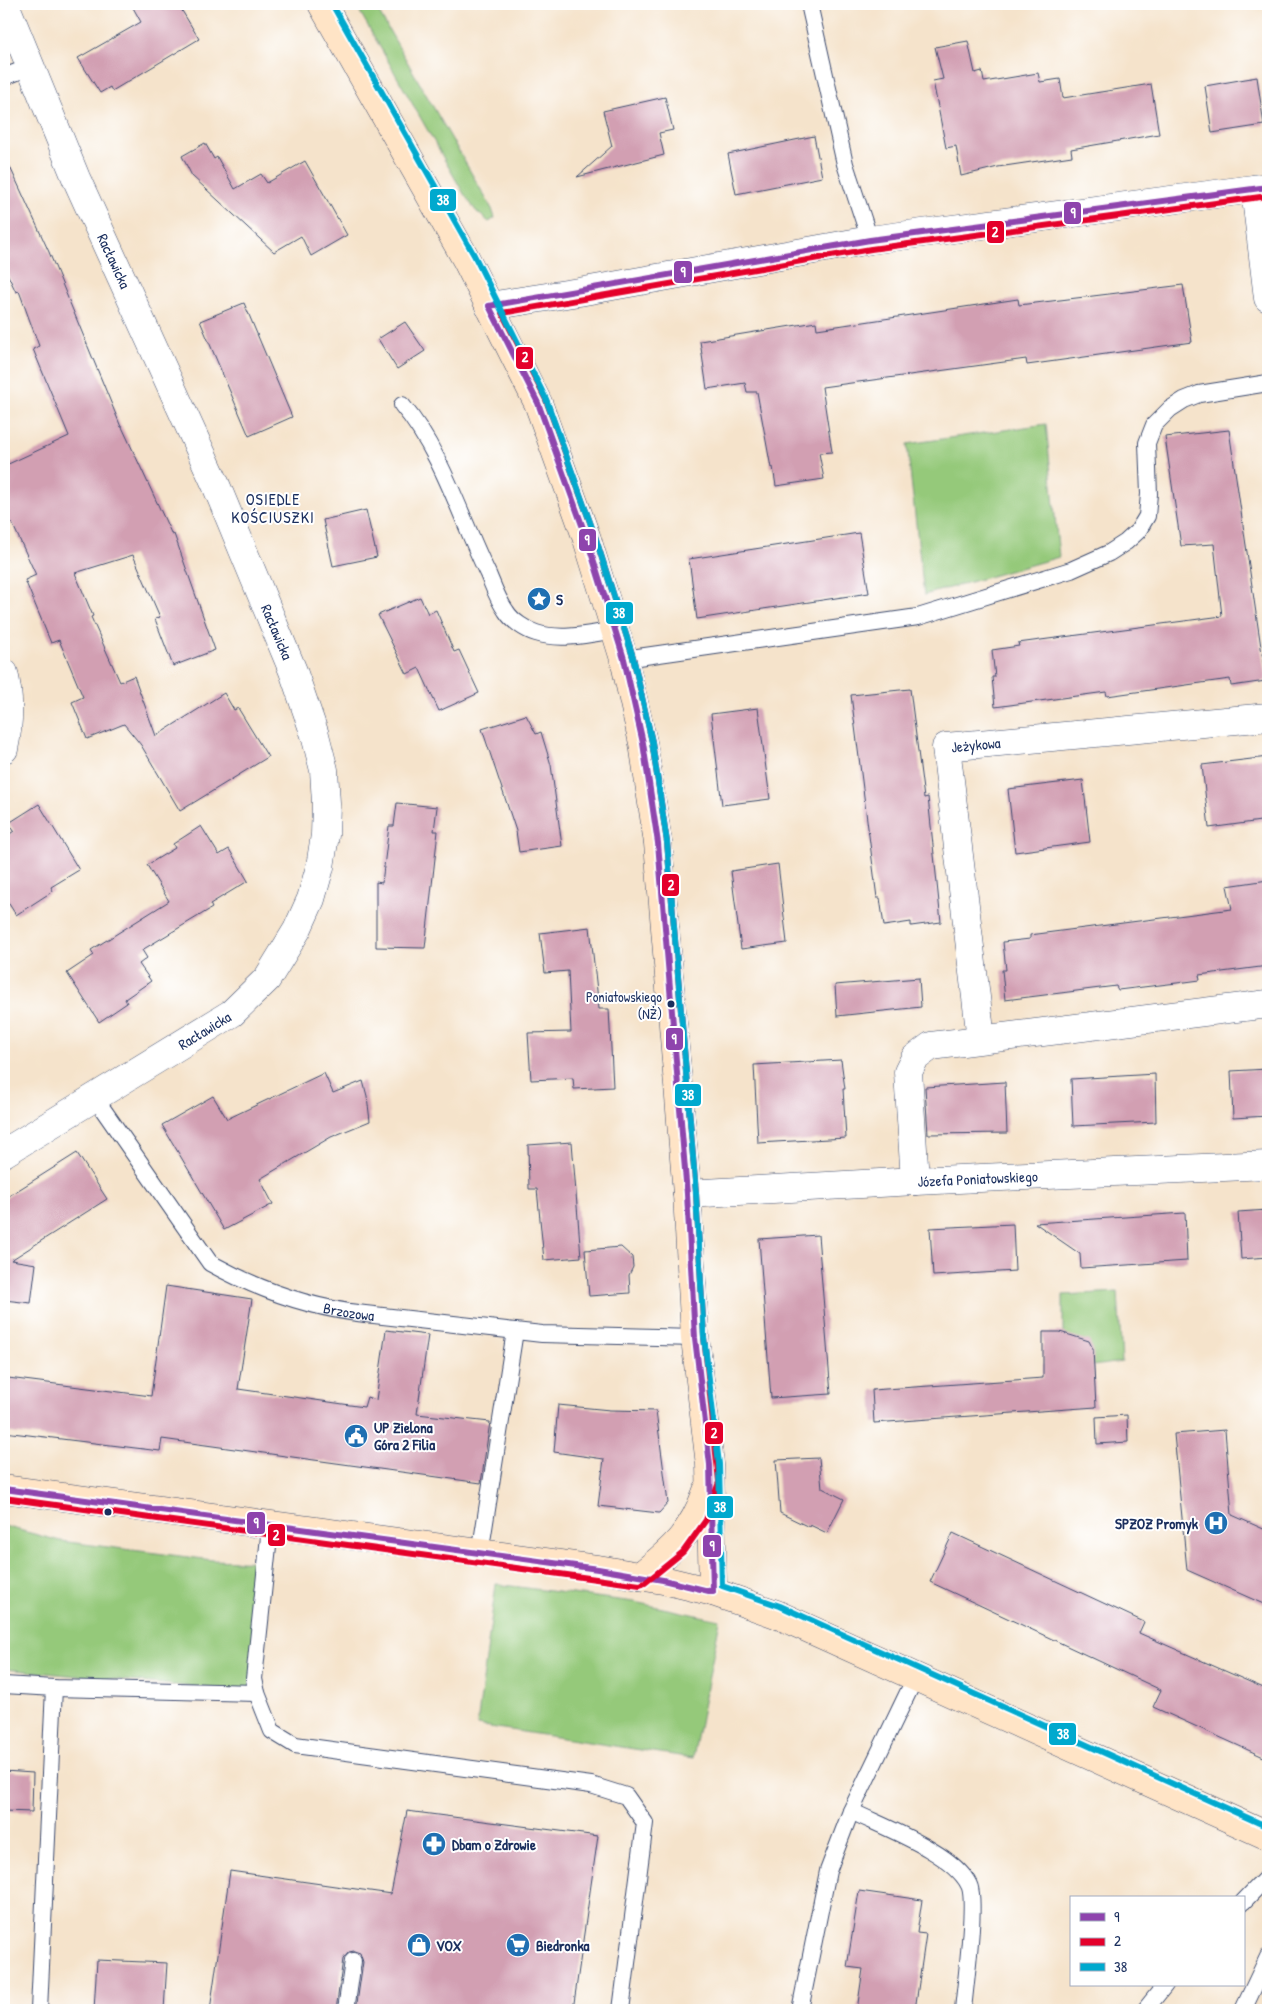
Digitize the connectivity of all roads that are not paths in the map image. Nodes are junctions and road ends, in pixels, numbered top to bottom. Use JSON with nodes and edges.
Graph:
{"nodes":[{"id":1,"x":5,"y":4,"type":"edge"},
{"id":2,"x":322,"y":4,"type":"edge"},
{"id":3,"x":810,"y":4,"type":"edge"},
{"id":4,"x":32,"y":66,"type":"junction"},
{"id":5,"x":4,"y":78,"type":"edge"},
{"id":6,"x":1262,"y":188,"type":"edge"},
{"id":7,"x":870,"y":240,"type":"junction"},
{"id":8,"x":1268,"y":298,"type":"edge"},
{"id":9,"x":489,"y":306,"type":"junction"},
{"id":10,"x":1268,"y":383,"type":"edge"},
{"id":11,"x":402,"y":405,"type":"dead end"},
{"id":12,"x":615,"y":630,"type":"junction"},
{"id":13,"x":624,"y":659,"type":"junction"},
{"id":14,"x":4,"y":673,"type":"edge"},
{"id":15,"x":1268,"y":717,"type":"edge"},
{"id":16,"x":4,"y":749,"type":"edge"},
{"id":17,"x":1268,"y":1004,"type":"edge"},
{"id":18,"x":981,"y":1039,"type":"junction"},
{"id":19,"x":95,"y":1098,"type":"junction"},
{"id":20,"x":4,"y":1153,"type":"edge"},
{"id":21,"x":1268,"y":1165,"type":"edge"},
{"id":22,"x":915,"y":1181,"type":"junction"},
{"id":23,"x":687,"y":1194,"type":"junction"},
{"id":24,"x":515,"y":1331,"type":"junction"},
{"id":25,"x":695,"y":1338,"type":"junction"},
{"id":26,"x":710,"y":1482,"type":"junction"},
{"id":27,"x":4,"y":1489,"type":"edge"},
{"id":28,"x":270,"y":1527,"type":"junction"},
{"id":29,"x":480,"y":1554,"type":"junction"},
{"id":30,"x":640,"y":1576,"type":"junction"},
{"id":31,"x":713,"y":1592,"type":"junction"},
{"id":32,"x":914,"y":1678,"type":"junction"},
{"id":33,"x":4,"y":1684,"type":"edge"},
{"id":34,"x":54,"y":1688,"type":"junction"},
{"id":35,"x":257,"y":1693,"type":"junction"},
{"id":36,"x":851,"y":1811,"type":"junction"},
{"id":37,"x":1268,"y":1836,"type":"edge"},
{"id":38,"x":1268,"y":1876,"type":"edge"},
{"id":39,"x":1244,"y":1901,"type":"edge"},
{"id":40,"x":1268,"y":1957,"type":"edge"},
{"id":41,"x":353,"y":1961,"type":"dead end"},
{"id":42,"x":1164,"y":1986,"type":"edge"},
{"id":43,"x":39,"y":2010,"type":"edge"},
{"id":44,"x":346,"y":2010,"type":"edge"},
{"id":45,"x":621,"y":2010,"type":"edge"},
{"id":46,"x":800,"y":2010,"type":"edge"},
{"id":47,"x":962,"y":2010,"type":"edge"},
{"id":48,"x":1145,"y":2010,"type":"edge"},
{"id":49,"x":1243,"y":2010,"type":"edge"}],
"edges":[{"from":1,"to":4,"type":"street","name":"Racławicka"},
{"from":2,"to":9,"type":"main road"},
{"from":3,"to":7,"type":"lane"},
{"from":4,"to":5,"type":"lane"},
{"from":4,"to":19,"type":"street","name":"Racławicka"},
{"from":6,"to":7,"type":"street"},
{"from":6,"to":8,"type":"street"},
{"from":7,"to":9,"type":"street"},
{"from":9,"to":12,"type":"main road"},
{"from":10,"to":13,"type":"lane"},
{"from":11,"to":12,"type":"lane"},
{"from":12,"to":13,"type":"main road"},
{"from":13,"to":23,"type":"main road"},
{"from":14,"to":16,"type":"street"},
{"from":15,"to":18,"type":"street","name":"Jeżykowa"},
{"from":17,"to":18,"type":"street"},
{"from":18,"to":22,"type":"street"},
{"from":19,"to":20,"type":"street","name":"Racławicka"},
{"from":19,"to":24,"type":"lane","name":"Brzozowa"},
{"from":21,"to":22,"type":"street","name":"Józefa Poniatowskiego"},
{"from":22,"to":23,"type":"street","name":"Józefa Poniatowskiego"},
{"from":23,"to":25,"type":"main road"},
{"from":24,"to":25,"type":"lane","name":"Brzozowa"},
{"from":24,"to":29,"type":"lane"},
{"from":25,"to":26,"type":"main road"},
{"from":26,"to":30,"type":"main road"},
{"from":26,"to":31,"type":"main road"},
{"from":27,"to":28,"type":"main road"},
{"from":28,"to":29,"type":"main road"},
{"from":28,"to":35,"type":"lane"},
{"from":29,"to":30,"type":"main road"},
{"from":30,"to":31,"type":"main road"},
{"from":31,"to":32,"type":"main road"},
{"from":32,"to":36,"type":"lane"},
{"from":32,"to":37,"type":"main road"},
{"from":33,"to":34,"type":"lane"},
{"from":34,"to":35,"type":"lane"},
{"from":34,"to":43,"type":"lane"},
{"from":35,"to":45,"type":"lane"},
{"from":36,"to":46,"type":"lane"},
{"from":36,"to":47,"type":"lane"},
{"from":38,"to":39,"type":"lane"},
{"from":40,"to":49,"type":"lane"},
{"from":41,"to":44,"type":"lane"},
{"from":42,"to":48,"type":"lane"}]}
